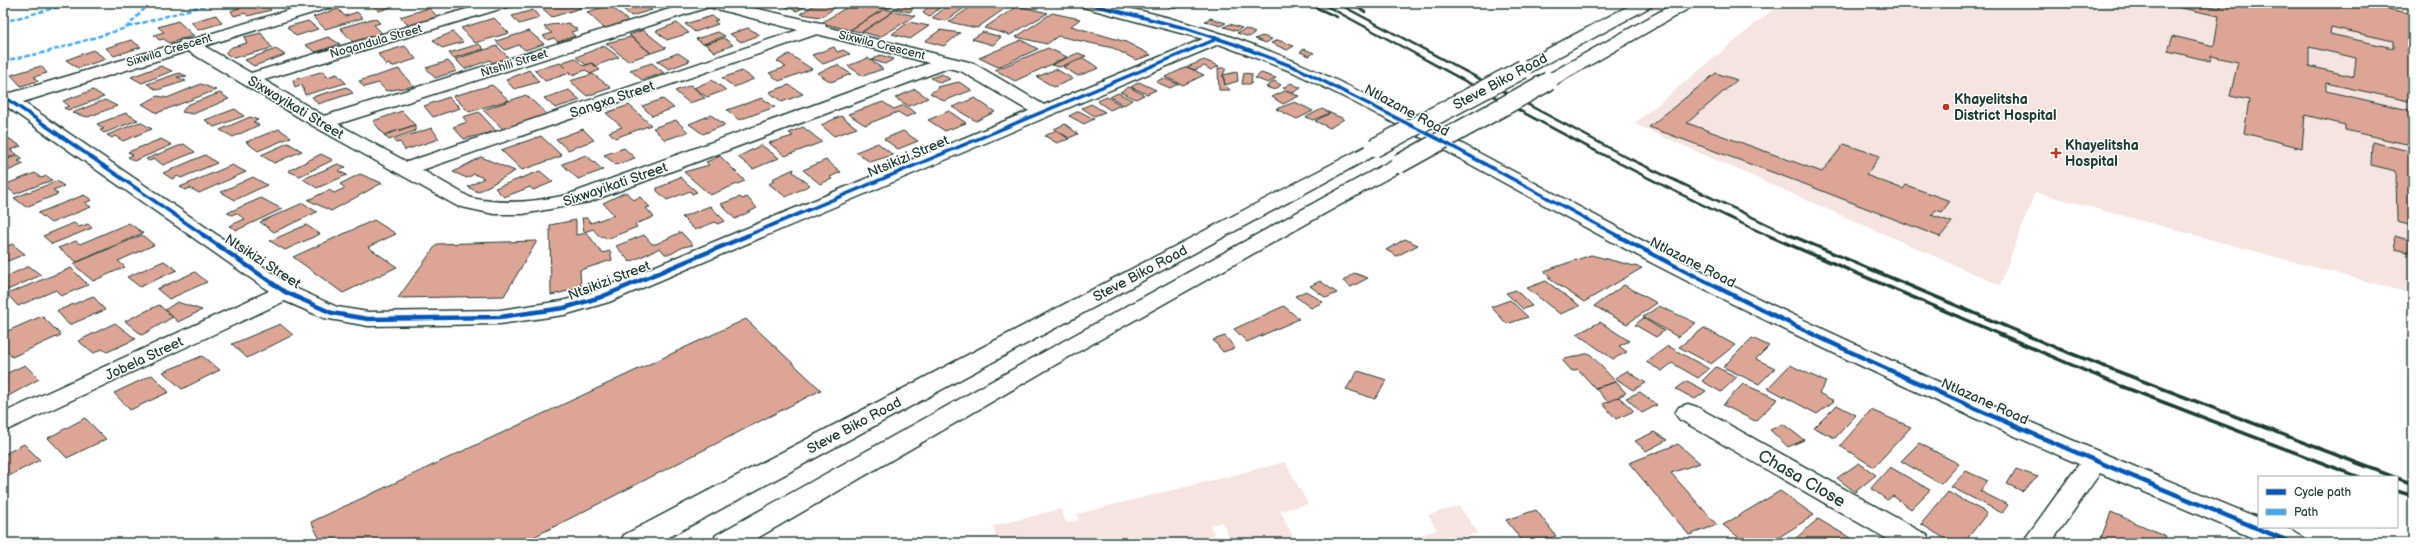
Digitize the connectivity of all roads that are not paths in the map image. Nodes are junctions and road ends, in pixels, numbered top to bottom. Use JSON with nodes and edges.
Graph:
{"nodes":[{"id":1,"x":329,"y":3,"type":"edge"},
{"id":2,"x":504,"y":3,"type":"edge"},
{"id":3,"x":706,"y":3,"type":"edge"},
{"id":4,"x":712,"y":3,"type":"edge"},
{"id":5,"x":1085,"y":3,"type":"edge"},
{"id":6,"x":1646,"y":3,"type":"edge"},
{"id":7,"x":1687,"y":3,"type":"edge"},
{"id":8,"x":818,"y":28,"type":"junction"},
{"id":9,"x":1219,"y":38,"type":"junction"},
{"id":10,"x":187,"y":44,"type":"junction"},
{"id":11,"x":947,"y":62,"type":"junction"},
{"id":12,"x":249,"y":79,"type":"junction"},
{"id":13,"x":6,"y":98,"type":"edge"},
{"id":14,"x":1042,"y":111,"type":"junction"},
{"id":15,"x":322,"y":123,"type":"junction"},
{"id":16,"x":406,"y":170,"type":"junction"},
{"id":17,"x":284,"y":292,"type":"junction"},
{"id":18,"x":1688,"y":413,"type":"dead end"},
{"id":19,"x":3,"y":423,"type":"edge"},
{"id":20,"x":2095,"y":461,"type":"junction"},
{"id":21,"x":634,"y":543,"type":"edge"},
{"id":22,"x":726,"y":543,"type":"edge"},
{"id":23,"x":1917,"y":543,"type":"edge"},
{"id":24,"x":2036,"y":543,"type":"edge"},
{"id":25,"x":2293,"y":543,"type":"edge"}],
"edges":[{"from":1,"to":10,"type":"street","name":"Sixwila Crescent"},
{"from":2,"to":12,"type":"street","name":"Noqandula Street"},
{"from":3,"to":15,"type":"street","name":"Ntshili Street"},
{"from":4,"to":8,"type":"street","name":"Sixwila Crescent"},
{"from":5,"to":9,"type":"street","name":"Ntlazane Road"},
{"from":6,"to":21,"type":"street","name":"Steve Biko Road","bridge":true},
{"from":7,"to":22,"type":"street","name":"Steve Biko Road","bridge":true},
{"from":8,"to":11,"type":"street","name":"Sixwila Crescent"},
{"from":8,"to":16,"type":"street","name":"Sangxa Street"},
{"from":9,"to":14,"type":"street","name":"Ntsikizi Street"},
{"from":9,"to":20,"type":"street","name":"Ntlazane Road"},
{"from":10,"to":12,"type":"street","name":"Sixwayikati Street"},
{"from":10,"to":13,"type":"street","name":"Sixwila Crescent"},
{"from":11,"to":14,"type":"street","name":"Sixwila Crescent"},
{"from":11,"to":16,"type":"street","name":"Sixwayikati Street"},
{"from":12,"to":15,"type":"street","name":"Sixwayikati Street"},
{"from":13,"to":17,"type":"street","name":"Ntsikizi Street"},
{"from":14,"to":17,"type":"street","name":"Ntsikizi Street"},
{"from":15,"to":16,"type":"street","name":"Sixwayikati Street"},
{"from":17,"to":19,"type":"street","name":"Jobela Street"},
{"from":18,"to":23,"type":"street","name":"Chasa Close"},
{"from":20,"to":24,"type":"street"},
{"from":20,"to":25,"type":"street","name":"Ntlazane Road"}]}
